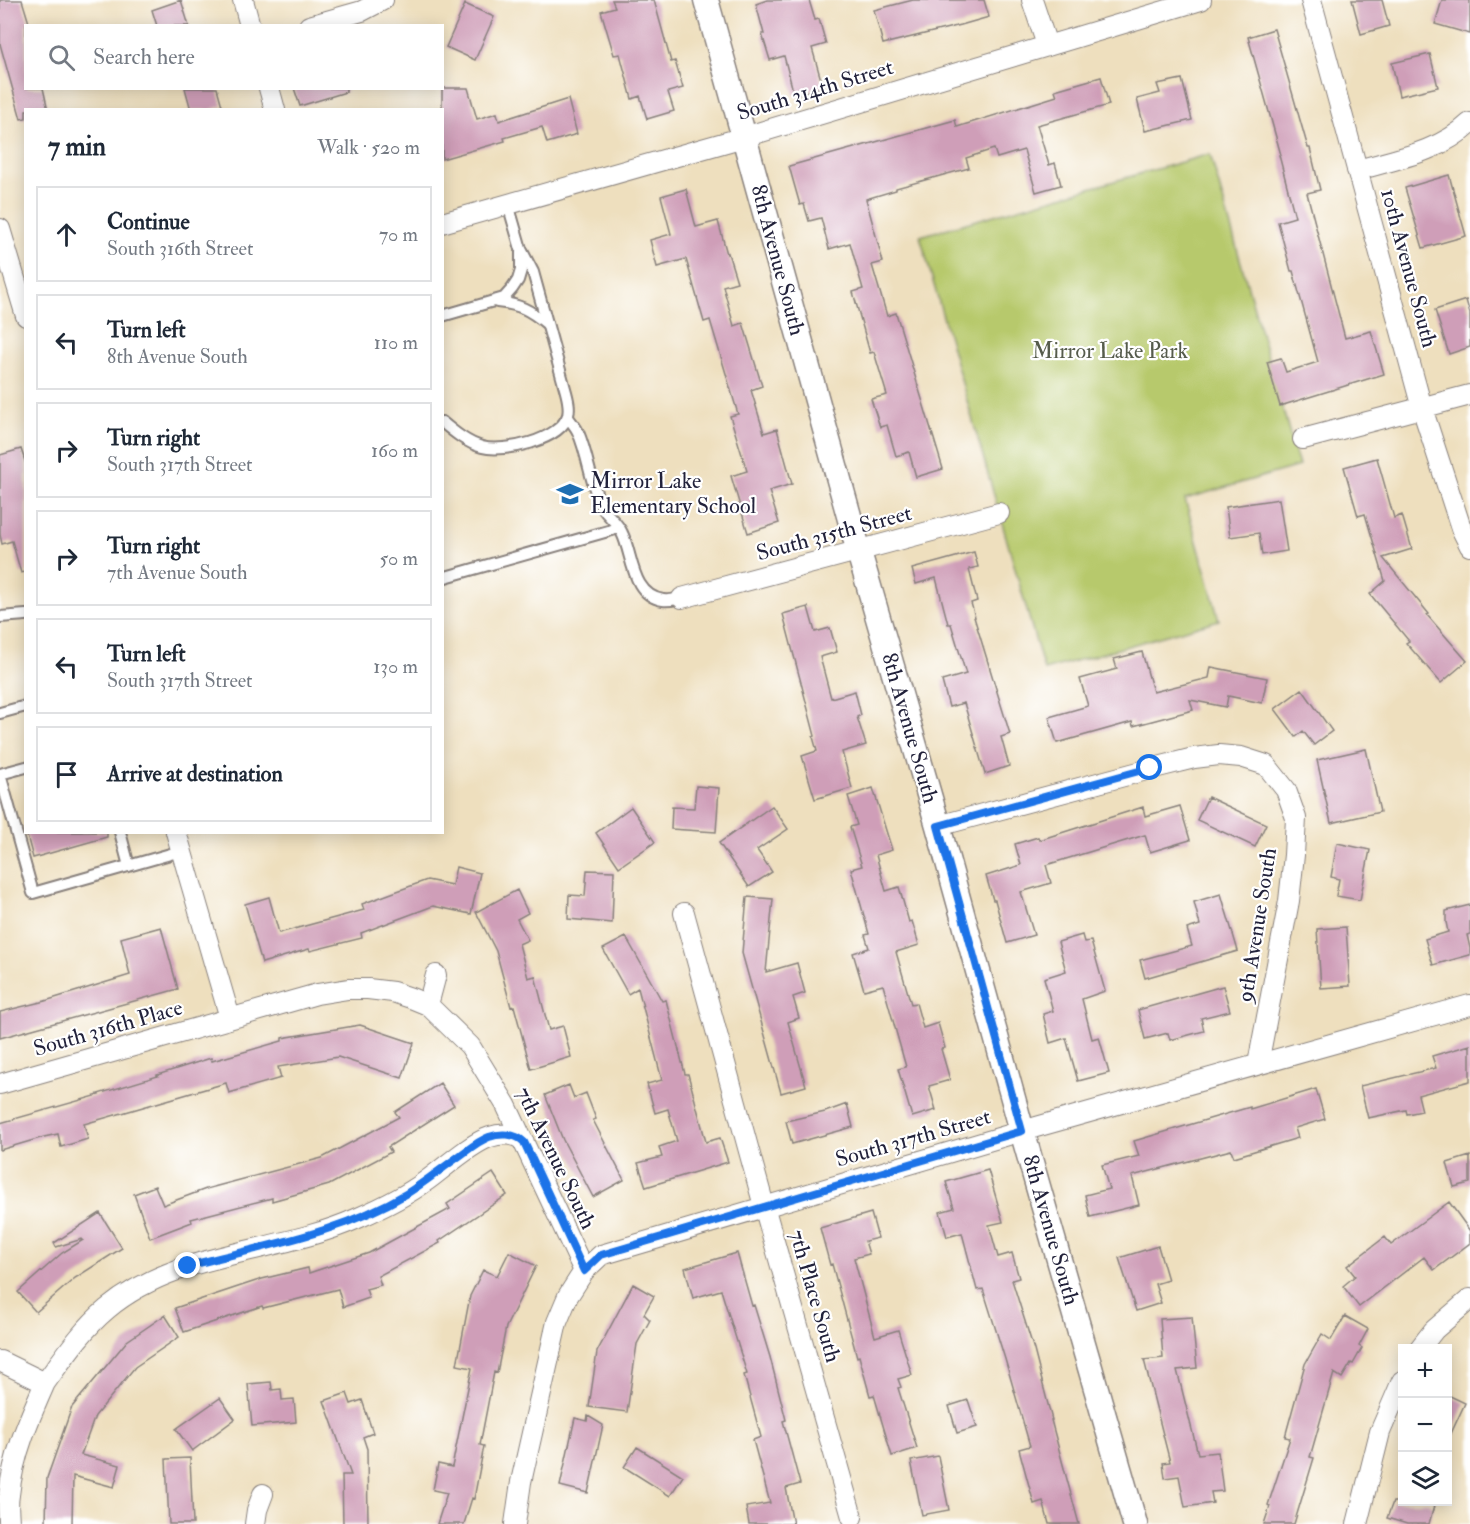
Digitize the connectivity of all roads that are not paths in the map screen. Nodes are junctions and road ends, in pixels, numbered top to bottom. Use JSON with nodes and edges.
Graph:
{"nodes":[{"id":1,"x":243,"y":0,"type":"edge"},
{"id":2,"x":383,"y":0,"type":"edge"},
{"id":3,"x":706,"y":0,"type":"edge"},
{"id":4,"x":1032,"y":0,"type":"edge"},
{"id":5,"x":1201,"y":0,"type":"edge"},
{"id":6,"x":1311,"y":0,"type":"edge"},
{"id":7,"x":249,"y":24,"type":"edge"},
{"id":8,"x":316,"y":24,"type":"edge"},
{"id":9,"x":1047,"y":45,"type":"junction"},
{"id":10,"x":269,"y":90,"type":"edge"},
{"id":11,"x":274,"y":108,"type":"edge"},
{"id":12,"x":1470,"y":123,"type":"edge"},
{"id":13,"x":744,"y":137,"type":"junction"},
{"id":14,"x":1358,"y":170,"type":"junction"},
{"id":15,"x":508,"y":204,"type":"junction"},
{"id":16,"x":444,"y":222,"type":"edge"},
{"id":17,"x":1,"y":233,"type":"edge"},
{"id":18,"x":521,"y":249,"type":"junction"},
{"id":19,"x":494,"y":302,"type":"junction"},
{"id":20,"x":24,"y":309,"type":"edge"},
{"id":21,"x":444,"y":315,"type":"edge"},
{"id":22,"x":547,"y":324,"type":"junction"},
{"id":23,"x":1470,"y":395,"type":"edge"},
{"id":24,"x":1422,"y":408,"type":"junction"},
{"id":25,"x":568,"y":417,"type":"junction"},
{"id":26,"x":444,"y":423,"type":"edge"},
{"id":27,"x":1303,"y":439,"type":"dead end"},
{"id":28,"x":999,"y":513,"type":"dead end"},
{"id":29,"x":619,"y":528,"type":"junction"},
{"id":30,"x":1470,"y":546,"type":"edge"},
{"id":31,"x":859,"y":552,"type":"junction"},
{"id":32,"x":444,"y":577,"type":"edge"},
{"id":33,"x":682,"y":598,"type":"joint"},
{"id":34,"x":24,"y":615,"type":"edge"},
{"id":35,"x":0,"y":616,"type":"edge"},
{"id":36,"x":24,"y":707,"type":"edge"},
{"id":37,"x":0,"y":713,"type":"edge"},
{"id":38,"x":24,"y":768,"type":"edge"},
{"id":39,"x":0,"y":774,"type":"edge"},
{"id":40,"x":938,"y":826,"type":"junction"},
{"id":41,"x":121,"y":834,"type":"edge"},
{"id":42,"x":178,"y":842,"type":"edge"},
{"id":43,"x":129,"y":866,"type":"junction"},
{"id":44,"x":684,"y":913,"type":"dead end"},
{"id":45,"x":436,"y":975,"type":"dead end"},
{"id":46,"x":428,"y":1005,"type":"junction"},
{"id":47,"x":1470,"y":1005,"type":"edge"},
{"id":48,"x":230,"y":1018,"type":"junction"},
{"id":49,"x":1258,"y":1064,"type":"junction"},
{"id":50,"x":0,"y":1084,"type":"edge"},
{"id":51,"x":1022,"y":1131,"type":"junction"},
{"id":52,"x":524,"y":1142,"type":"junction"},
{"id":53,"x":764,"y":1206,"type":"junction"},
{"id":54,"x":584,"y":1271,"type":"junction"},
{"id":55,"x":1470,"y":1299,"type":"edge"},
{"id":56,"x":1423,"y":1344,"type":"edge"},
{"id":57,"x":0,"y":1361,"type":"edge"},
{"id":58,"x":45,"y":1383,"type":"junction"},
{"id":59,"x":1398,"y":1390,"type":"edge"},
{"id":60,"x":263,"y":1494,"type":"dead end"},
{"id":61,"x":852,"y":1517,"type":"dead end"},
{"id":62,"x":9,"y":1524,"type":"edge"},
{"id":63,"x":255,"y":1524,"type":"edge"},
{"id":64,"x":515,"y":1524,"type":"edge"},
{"id":65,"x":1136,"y":1524,"type":"edge"},
{"id":66,"x":1357,"y":1524,"type":"edge"}],
"edges":[{"from":1,"to":7,"type":"street"},
{"from":2,"to":8,"type":"street"},
{"from":3,"to":13,"type":"street","name":"8th Avenue South"},
{"from":4,"to":9,"type":"street"},
{"from":5,"to":9,"type":"street","name":"South 314th Street"},
{"from":6,"to":14,"type":"street","name":"10th Avenue South"},
{"from":9,"to":13,"type":"street","name":"South 314th Street"},
{"from":10,"to":11,"type":"street"},
{"from":12,"to":14,"type":"street"},
{"from":13,"to":15,"type":"street","name":"South 314th Street"},
{"from":13,"to":31,"type":"street","name":"8th Avenue South"},
{"from":14,"to":24,"type":"street","name":"10th Avenue South"},
{"from":15,"to":16,"type":"street","name":"South 314th Street"},
{"from":15,"to":18,"type":"lane"},
{"from":17,"to":20,"type":"street"},
{"from":18,"to":19,"type":"lane"},
{"from":18,"to":22,"type":"lane"},
{"from":19,"to":21,"type":"lane"},
{"from":19,"to":22,"type":"lane"},
{"from":22,"to":25,"type":"lane"},
{"from":23,"to":24,"type":"street"},
{"from":24,"to":27,"type":"street"},
{"from":24,"to":30,"type":"street","name":"10th Avenue South"},
{"from":25,"to":26,"type":"lane"},
{"from":25,"to":29,"type":"lane"},
{"from":28,"to":31,"type":"street","name":"South 315th Street"},
{"from":29,"to":32,"type":"lane"},
{"from":29,"to":33,"type":"lane"},
{"from":31,"to":33,"type":"street","name":"South 315th Street"},
{"from":31,"to":40,"type":"street","name":"8th Avenue South"},
{"from":34,"to":35,"type":"lane"},
{"from":36,"to":37,"type":"lane"},
{"from":38,"to":39,"type":"lane"},
{"from":39,"to":43,"type":"lane"},
{"from":40,"to":49,"type":"street","name":"9th Avenue South"},
{"from":40,"to":51,"type":"street","name":"8th Avenue South"},
{"from":41,"to":43,"type":"lane"},
{"from":42,"to":43,"type":"lane"},
{"from":42,"to":48,"type":"street"},
{"from":44,"to":53,"type":"street","name":"7th Place South"},
{"from":45,"to":46,"type":"street"},
{"from":46,"to":48,"type":"street","name":"7th Avenue South"},
{"from":46,"to":52,"type":"street","name":"7th Avenue South"},
{"from":47,"to":49,"type":"street","name":"South 317th Street"},
{"from":48,"to":50,"type":"street","name":"South 316th Place"},
{"from":49,"to":51,"type":"street","name":"South 317th Street"},
{"from":51,"to":53,"type":"street","name":"South 317th Street"},
{"from":51,"to":65,"type":"street","name":"8th Avenue South"},
{"from":52,"to":54,"type":"street","name":"7th Avenue South"},
{"from":52,"to":58,"type":"street"},
{"from":53,"to":54,"type":"street","name":"South 317th Street"},
{"from":53,"to":61,"type":"street","name":"7th Place South"},
{"from":54,"to":64,"type":"street"},
{"from":55,"to":56,"type":"street"},
{"from":57,"to":58,"type":"street"},
{"from":58,"to":62,"type":"street"},
{"from":59,"to":66,"type":"street"},
{"from":60,"to":63,"type":"street"}]}
